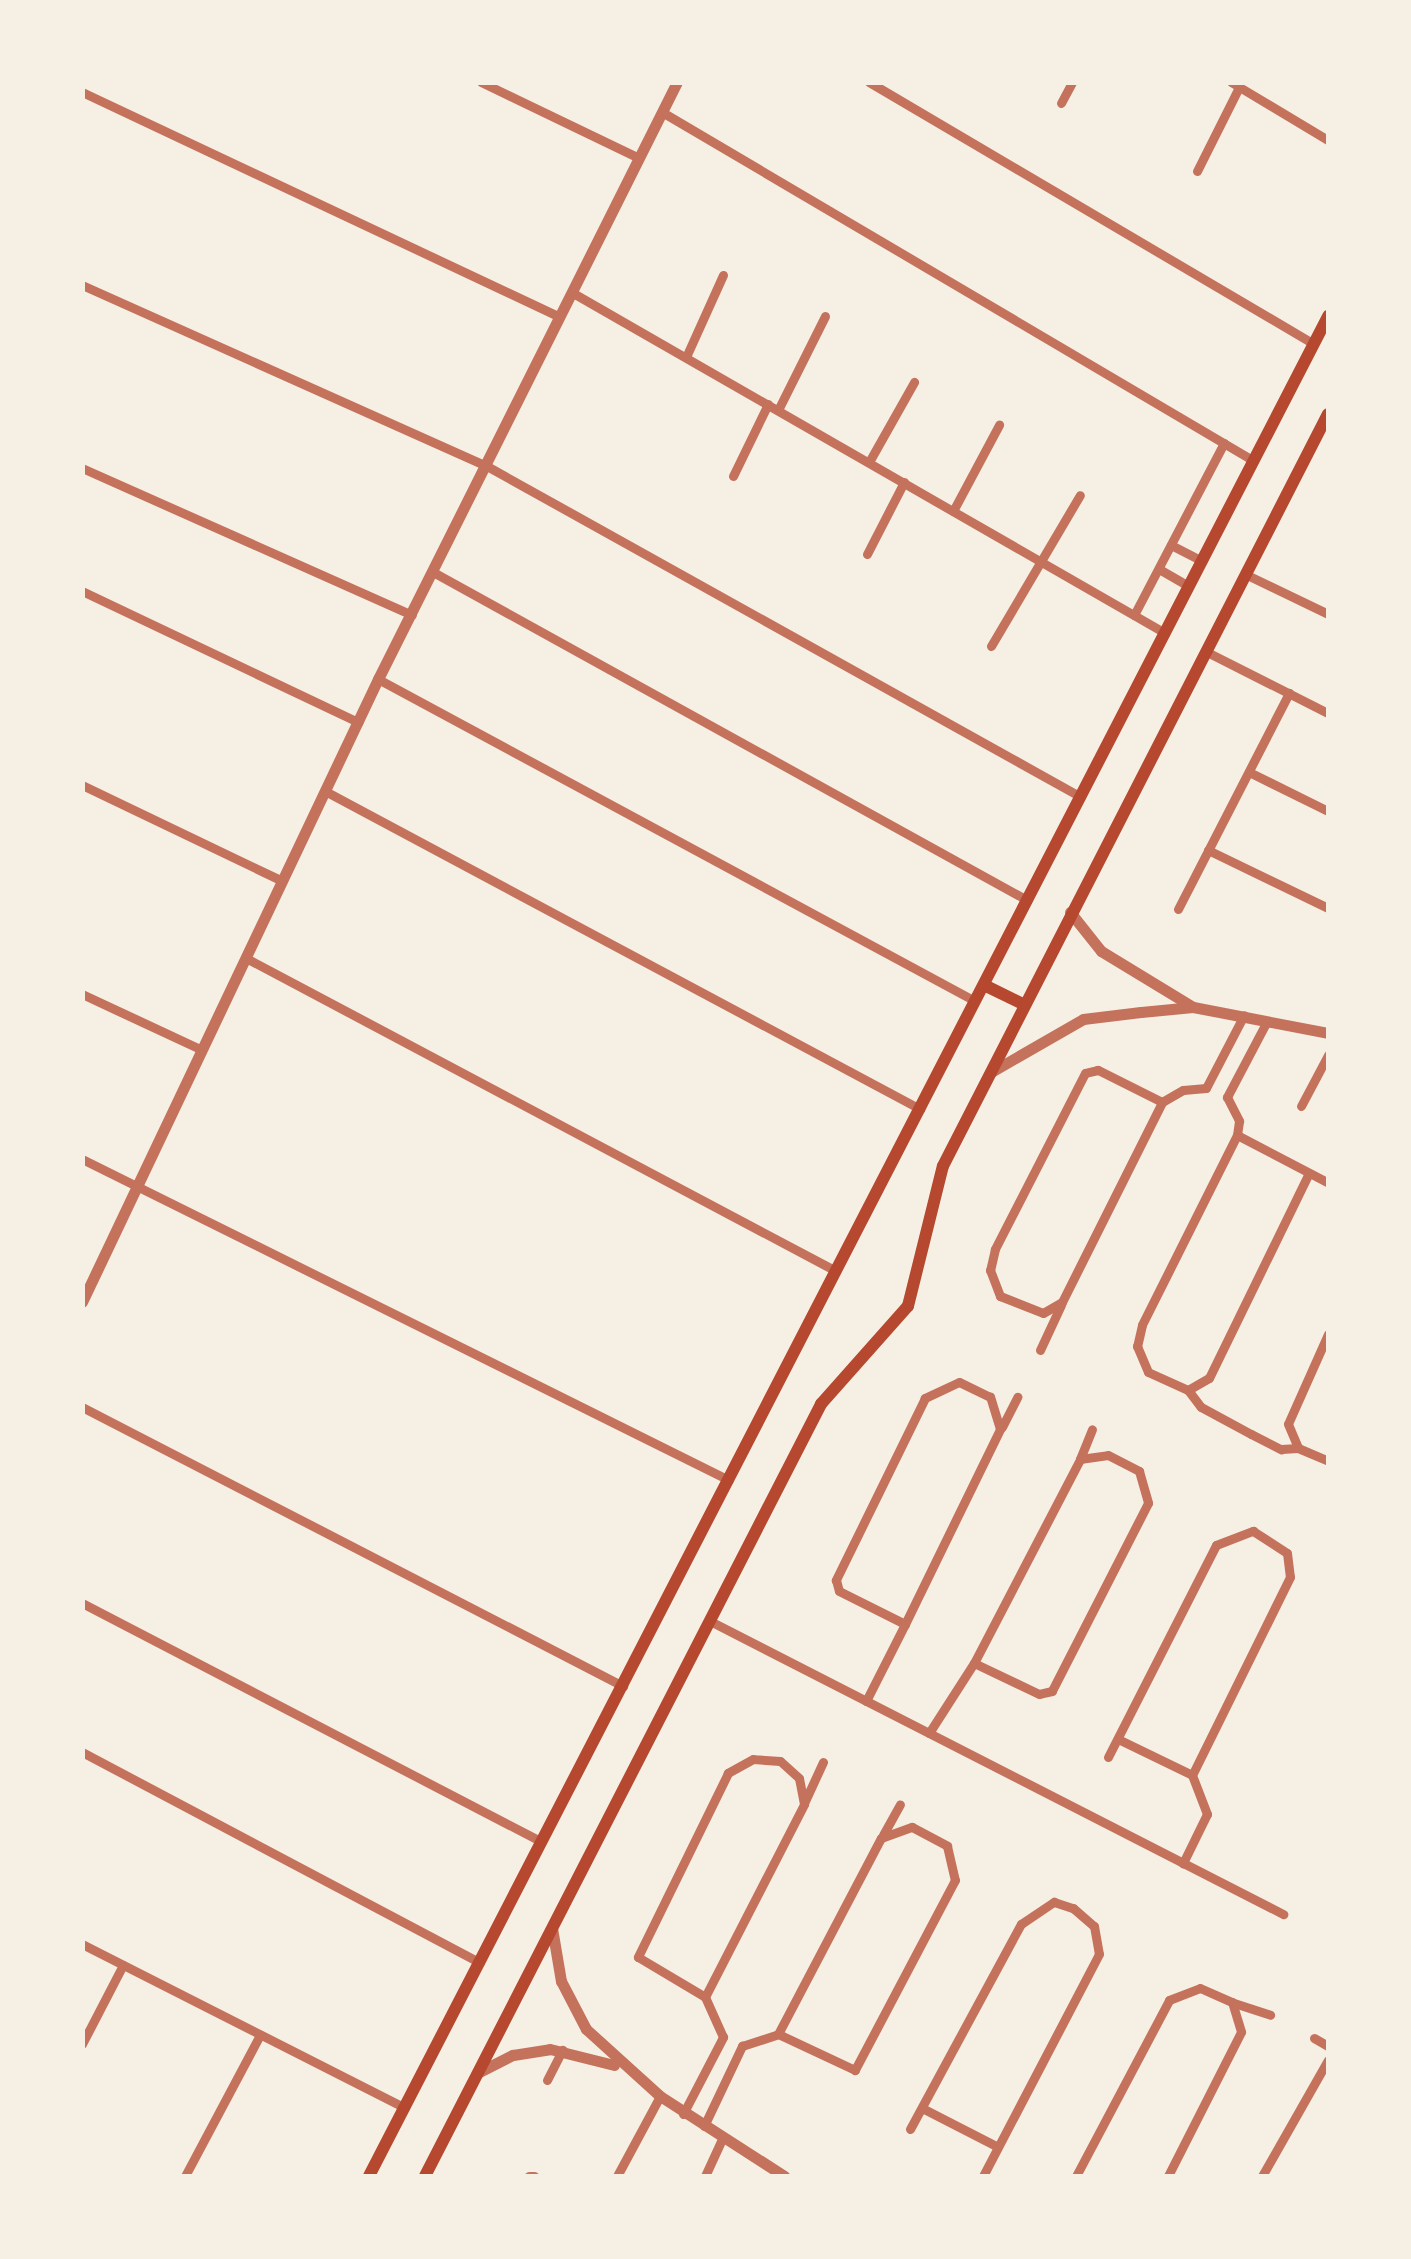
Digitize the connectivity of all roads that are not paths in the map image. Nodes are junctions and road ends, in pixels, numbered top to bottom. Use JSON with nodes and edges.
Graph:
{"nodes":[{"id":1,"x":481,"y":82,"type":"edge"},
{"id":2,"x":677,"y":82,"type":"edge"},
{"id":3,"x":869,"y":82,"type":"edge"},
{"id":4,"x":1072,"y":82,"type":"edge"},
{"id":5,"x":1235,"y":85,"type":"edge"},
{"id":6,"x":82,"y":92,"type":"edge"},
{"id":7,"x":1061,"y":102,"type":"dead end"},
{"id":8,"x":662,"y":112,"type":"junction"},
{"id":9,"x":1328,"y":140,"type":"edge"},
{"id":10,"x":639,"y":158,"type":"junction"},
{"id":11,"x":1197,"y":171,"type":"dead end"},
{"id":12,"x":723,"y":275,"type":"dead end"},
{"id":13,"x":82,"y":285,"type":"edge"},
{"id":14,"x":574,"y":292,"type":"junction"},
{"id":15,"x":825,"y":316,"type":"dead end"},
{"id":16,"x":1328,"y":316,"type":"edge"},
{"id":17,"x":560,"y":317,"type":"junction"},
{"id":18,"x":1314,"y":344,"type":"junction"},
{"id":19,"x":686,"y":357,"type":"junction"},
{"id":20,"x":914,"y":382,"type":"dead end"},
{"id":21,"x":768,"y":404,"type":"junction"},
{"id":22,"x":778,"y":410,"type":"junction"},
{"id":23,"x":1328,"y":414,"type":"edge"},
{"id":24,"x":999,"y":425,"type":"dead end"},
{"id":25,"x":1224,"y":443,"type":"junction"},
{"id":26,"x":1254,"y":461,"type":"junction"},
{"id":27,"x":869,"y":462,"type":"junction"},
{"id":28,"x":486,"y":465,"type":"junction"},
{"id":29,"x":82,"y":468,"type":"edge"},
{"id":30,"x":732,"y":476,"type":"dead end"},
{"id":31,"x":904,"y":482,"type":"junction"},
{"id":32,"x":1080,"y":494,"type":"dead end"},
{"id":33,"x":954,"y":511,"type":"junction"},
{"id":34,"x":1171,"y":544,"type":"junction"},
{"id":35,"x":867,"y":554,"type":"dead end"},
{"id":36,"x":1041,"y":561,"type":"junction"},
{"id":37,"x":1202,"y":561,"type":"junction"},
{"id":38,"x":1159,"y":569,"type":"junction"},
{"id":39,"x":433,"y":572,"type":"junction"},
{"id":40,"x":1245,"y":574,"type":"junction"},
{"id":41,"x":1189,"y":586,"type":"junction"},
{"id":42,"x":82,"y":591,"type":"edge"},
{"id":43,"x":412,"y":614,"type":"junction"},
{"id":44,"x":1328,"y":614,"type":"edge"},
{"id":45,"x":1134,"y":615,"type":"junction"},
{"id":46,"x":1165,"y":633,"type":"junction"},
{"id":47,"x":991,"y":646,"type":"dead end"},
{"id":48,"x":1205,"y":651,"type":"junction"},
{"id":49,"x":378,"y":679,"type":"junction"},
{"id":50,"x":1290,"y":693,"type":"junction"},
{"id":51,"x":1328,"y":713,"type":"edge"},
{"id":52,"x":358,"y":722,"type":"junction"},
{"id":53,"x":1248,"y":772,"type":"junction"},
{"id":54,"x":82,"y":784,"type":"edge"},
{"id":55,"x":325,"y":792,"type":"junction"},
{"id":56,"x":1081,"y":797,"type":"junction"},
{"id":57,"x":1328,"y":810,"type":"edge"},
{"id":58,"x":1208,"y":850,"type":"junction"},
{"id":59,"x":282,"y":881,"type":"junction"},
{"id":60,"x":1027,"y":900,"type":"junction"},
{"id":61,"x":1178,"y":908,"type":"dead end"},
{"id":62,"x":1328,"y":908,"type":"edge"},
{"id":63,"x":1070,"y":912,"type":"junction"},
{"id":64,"x":246,"y":958,"type":"junction"},
{"id":65,"x":984,"y":985,"type":"junction"},
{"id":66,"x":82,"y":994,"type":"edge"},
{"id":67,"x":976,"y":1001,"type":"junction"},
{"id":68,"x":1023,"y":1004,"type":"junction"},
{"id":69,"x":1194,"y":1007,"type":"junction"},
{"id":70,"x":1244,"y":1015,"type":"junction"},
{"id":71,"x":1266,"y":1023,"type":"junction"},
{"id":72,"x":1328,"y":1033,"type":"edge"},
{"id":73,"x":202,"y":1050,"type":"junction"},
{"id":74,"x":1328,"y":1055,"type":"edge"},
{"id":75,"x":987,"y":1074,"type":"junction"},
{"id":76,"x":1162,"y":1102,"type":"junction"},
{"id":77,"x":1301,"y":1106,"type":"dead end"},
{"id":78,"x":920,"y":1109,"type":"junction"},
{"id":79,"x":1237,"y":1135,"type":"junction"},
{"id":80,"x":82,"y":1159,"type":"edge"},
{"id":81,"x":1308,"y":1173,"type":"junction"},
{"id":82,"x":1328,"y":1182,"type":"edge"},
{"id":83,"x":138,"y":1184,"type":"junction"},
{"id":84,"x":836,"y":1271,"type":"junction"},
{"id":85,"x":82,"y":1302,"type":"edge"},
{"id":86,"x":1062,"y":1302,"type":"junction"},
{"id":87,"x":1328,"y":1334,"type":"edge"},
{"id":88,"x":1040,"y":1350,"type":"dead end"},
{"id":89,"x":1188,"y":1390,"type":"junction"},
{"id":90,"x":1017,"y":1396,"type":"dead end"},
{"id":91,"x":82,"y":1407,"type":"edge"},
{"id":92,"x":1000,"y":1429,"type":"junction"},
{"id":93,"x":1092,"y":1429,"type":"dead end"},
{"id":94,"x":1298,"y":1448,"type":"junction"},
{"id":95,"x":1080,"y":1459,"type":"junction"},
{"id":96,"x":1328,"y":1461,"type":"edge"},
{"id":97,"x":729,"y":1480,"type":"junction"},
{"id":98,"x":82,"y":1603,"type":"edge"},
{"id":99,"x":710,"y":1620,"type":"junction"},
{"id":100,"x":906,"y":1624,"type":"junction"},
{"id":101,"x":974,"y":1663,"type":"junction"},
{"id":102,"x":622,"y":1686,"type":"junction"},
{"id":103,"x":866,"y":1701,"type":"junction"},
{"id":104,"x":929,"y":1733,"type":"junction"},
{"id":105,"x":1118,"y":1738,"type":"junction"},
{"id":106,"x":82,"y":1752,"type":"edge"},
{"id":107,"x":1108,"y":1757,"type":"dead end"},
{"id":108,"x":823,"y":1762,"type":"dead end"},
{"id":109,"x":1192,"y":1775,"type":"junction"},
{"id":110,"x":804,"y":1804,"type":"junction"},
{"id":111,"x":900,"y":1804,"type":"dead end"},
{"id":112,"x":882,"y":1838,"type":"junction"},
{"id":113,"x":542,"y":1842,"type":"junction"},
{"id":114,"x":1182,"y":1863,"type":"junction"},
{"id":115,"x":1283,"y":1914,"type":"dead end"},
{"id":116,"x":552,"y":1928,"type":"junction"},
{"id":117,"x":82,"y":1944,"type":"edge"},
{"id":118,"x":480,"y":1963,"type":"junction"},
{"id":119,"x":123,"y":1965,"type":"junction"},
{"id":120,"x":705,"y":1997,"type":"junction"},
{"id":121,"x":1232,"y":2002,"type":"junction"},
{"id":122,"x":1270,"y":2015,"type":"dead end"},
{"id":123,"x":260,"y":2034,"type":"junction"},
{"id":124,"x":778,"y":2034,"type":"junction"},
{"id":125,"x":723,"y":2037,"type":"junction"},
{"id":126,"x":1314,"y":2038,"type":"dead end"},
{"id":127,"x":82,"y":2044,"type":"edge"},
{"id":128,"x":742,"y":2046,"type":"junction"},
{"id":129,"x":1328,"y":2046,"type":"edge"},
{"id":130,"x":562,"y":2050,"type":"junction"},
{"id":131,"x":1328,"y":2060,"type":"edge"},
{"id":132,"x":623,"y":2068,"type":"junction"},
{"id":133,"x":479,"y":2072,"type":"junction"},
{"id":134,"x":547,"y":2080,"type":"dead end"},
{"id":135,"x":660,"y":2096,"type":"junction"},
{"id":136,"x":405,"y":2108,"type":"junction"},
{"id":137,"x":922,"y":2108,"type":"junction"},
{"id":138,"x":683,"y":2114,"type":"junction"},
{"id":139,"x":704,"y":2126,"type":"junction"},
{"id":140,"x":910,"y":2130,"type":"dead end"},
{"id":141,"x":722,"y":2139,"type":"junction"},
{"id":142,"x":998,"y":2146,"type":"junction"},
{"id":143,"x":185,"y":2176,"type":"edge"},
{"id":144,"x":369,"y":2176,"type":"edge"},
{"id":145,"x":425,"y":2176,"type":"edge"},
{"id":146,"x":617,"y":2176,"type":"edge"},
{"id":147,"x":705,"y":2176,"type":"edge"},
{"id":148,"x":784,"y":2176,"type":"edge"},
{"id":149,"x":983,"y":2176,"type":"edge"},
{"id":150,"x":1076,"y":2176,"type":"edge"},
{"id":151,"x":1168,"y":2176,"type":"edge"},
{"id":152,"x":1262,"y":2176,"type":"edge"}],
"edges":[{"from":1,"to":10,"type":"street"},
{"from":2,"to":8,"type":"street"},
{"from":3,"to":18,"type":"street"},
{"from":4,"to":7,"type":"street"},
{"from":5,"to":9,"type":"street"},
{"from":5,"to":11,"type":"street"},
{"from":6,"to":17,"type":"street"},
{"from":8,"to":10,"type":"street"},
{"from":8,"to":25,"type":"street"},
{"from":10,"to":14,"type":"street"},
{"from":12,"to":19,"type":"street"},
{"from":13,"to":28,"type":"street"},
{"from":14,"to":17,"type":"street"},
{"from":14,"to":19,"type":"street"},
{"from":15,"to":22,"type":"street"},
{"from":16,"to":18,"type":"main road"},
{"from":17,"to":28,"type":"street"},
{"from":18,"to":26,"type":"main road"},
{"from":19,"to":21,"type":"street"},
{"from":20,"to":27,"type":"street"},
{"from":21,"to":22,"type":"street"},
{"from":21,"to":30,"type":"street"},
{"from":22,"to":27,"type":"street"},
{"from":23,"to":40,"type":"main road"},
{"from":24,"to":33,"type":"street"},
{"from":25,"to":26,"type":"street"},
{"from":25,"to":34,"type":"street"},
{"from":26,"to":37,"type":"main road"},
{"from":27,"to":31,"type":"street"},
{"from":28,"to":39,"type":"street"},
{"from":28,"to":56,"type":"street"},
{"from":29,"to":43,"type":"street"},
{"from":31,"to":33,"type":"street"},
{"from":31,"to":35,"type":"street"},
{"from":32,"to":36,"type":"street"},
{"from":33,"to":36,"type":"street"},
{"from":34,"to":37,"type":"street"},
{"from":34,"to":38,"type":"street"},
{"from":36,"to":45,"type":"street"},
{"from":36,"to":47,"type":"street"},
{"from":37,"to":41,"type":"main road"},
{"from":38,"to":41,"type":"street"},
{"from":38,"to":45,"type":"street"},
{"from":39,"to":43,"type":"street"},
{"from":39,"to":60,"type":"street"},
{"from":40,"to":44,"type":"street"},
{"from":40,"to":48,"type":"main road"},
{"from":41,"to":46,"type":"main road"},
{"from":42,"to":52,"type":"street"},
{"from":43,"to":49,"type":"street"},
{"from":45,"to":46,"type":"street"},
{"from":46,"to":56,"type":"main road"},
{"from":48,"to":50,"type":"street"},
{"from":48,"to":63,"type":"main road"},
{"from":49,"to":52,"type":"street"},
{"from":49,"to":67,"type":"street"},
{"from":50,"to":51,"type":"street"},
{"from":50,"to":53,"type":"street"},
{"from":52,"to":55,"type":"street"},
{"from":53,"to":57,"type":"street"},
{"from":53,"to":58,"type":"street"},
{"from":54,"to":59,"type":"street"},
{"from":55,"to":59,"type":"street"},
{"from":55,"to":78,"type":"street"},
{"from":56,"to":60,"type":"main road"},
{"from":58,"to":61,"type":"street"},
{"from":58,"to":62,"type":"street"},
{"from":59,"to":64,"type":"street"},
{"from":60,"to":65,"type":"main road"},
{"from":63,"to":68,"type":"main road"},
{"from":63,"to":69,"type":"street"},
{"from":64,"to":73,"type":"street"},
{"from":64,"to":84,"type":"street"},
{"from":65,"to":67,"type":"main road"},
{"from":65,"to":68,"type":"main road"},
{"from":66,"to":73,"type":"street"},
{"from":67,"to":78,"type":"main road"},
{"from":68,"to":75,"type":"main road"},
{"from":69,"to":70,"type":"street"},
{"from":69,"to":75,"type":"street"},
{"from":70,"to":71,"type":"street"},
{"from":70,"to":76,"type":"street"},
{"from":71,"to":72,"type":"street"},
{"from":71,"to":79,"type":"street"},
{"from":73,"to":83,"type":"street"},
{"from":74,"to":77,"type":"street"},
{"from":75,"to":99,"type":"main road"},
{"from":76,"to":86,"type":"street"},
{"from":76,"to":86,"type":"street"},
{"from":78,"to":84,"type":"main road"},
{"from":79,"to":81,"type":"street"},
{"from":79,"to":89,"type":"street"},
{"from":80,"to":83,"type":"street"},
{"from":81,"to":82,"type":"street"},
{"from":81,"to":89,"type":"street"},
{"from":83,"to":85,"type":"street"},
{"from":83,"to":97,"type":"street"},
{"from":84,"to":97,"type":"main road"},
{"from":86,"to":88,"type":"street"},
{"from":87,"to":94,"type":"street"},
{"from":89,"to":94,"type":"street"},
{"from":90,"to":92,"type":"street"},
{"from":91,"to":102,"type":"street"},
{"from":92,"to":100,"type":"street"},
{"from":92,"to":100,"type":"street"},
{"from":93,"to":95,"type":"street"},
{"from":94,"to":96,"type":"street"},
{"from":95,"to":101,"type":"street"},
{"from":95,"to":101,"type":"street"},
{"from":97,"to":102,"type":"main road"},
{"from":98,"to":113,"type":"street"},
{"from":99,"to":103,"type":"street"},
{"from":99,"to":116,"type":"main road"},
{"from":100,"to":103,"type":"street"},
{"from":101,"to":104,"type":"street"},
{"from":102,"to":113,"type":"main road"},
{"from":103,"to":104,"type":"street"},
{"from":104,"to":114,"type":"street"},
{"from":105,"to":107,"type":"street"},
{"from":105,"to":109,"type":"street"},
{"from":105,"to":109,"type":"street"},
{"from":106,"to":118,"type":"street"},
{"from":108,"to":110,"type":"street"},
{"from":109,"to":114,"type":"street"},
{"from":110,"to":120,"type":"street"},
{"from":110,"to":120,"type":"street"},
{"from":111,"to":112,"type":"street"},
{"from":112,"to":124,"type":"street"},
{"from":112,"to":124,"type":"street"},
{"from":113,"to":118,"type":"main road"},
{"from":114,"to":115,"type":"street"},
{"from":116,"to":132,"type":"street"},
{"from":116,"to":133,"type":"main road"},
{"from":117,"to":119,"type":"street"},
{"from":118,"to":136,"type":"main road"},
{"from":119,"to":123,"type":"street"},
{"from":119,"to":127,"type":"street"},
{"from":120,"to":125,"type":"street"},
{"from":121,"to":122,"type":"street"},
{"from":121,"to":150,"type":"street"},
{"from":121,"to":151,"type":"street"},
{"from":123,"to":136,"type":"street"},
{"from":123,"to":143,"type":"street"},
{"from":124,"to":128,"type":"street"},
{"from":125,"to":128,"type":"street"},
{"from":125,"to":138,"type":"street"},
{"from":126,"to":129,"type":"street"},
{"from":128,"to":139,"type":"street"},
{"from":130,"to":132,"type":"street"},
{"from":130,"to":133,"type":"street"},
{"from":130,"to":134,"type":"street"},
{"from":131,"to":152,"type":"street"},
{"from":132,"to":135,"type":"street"},
{"from":133,"to":145,"type":"main road"},
{"from":135,"to":138,"type":"street"},
{"from":135,"to":146,"type":"street"},
{"from":136,"to":144,"type":"main road"},
{"from":137,"to":140,"type":"street"},
{"from":137,"to":142,"type":"street"},
{"from":137,"to":142,"type":"street"},
{"from":138,"to":139,"type":"street"},
{"from":139,"to":141,"type":"street"},
{"from":141,"to":147,"type":"street"},
{"from":141,"to":148,"type":"street"},
{"from":142,"to":149,"type":"street"}]}
